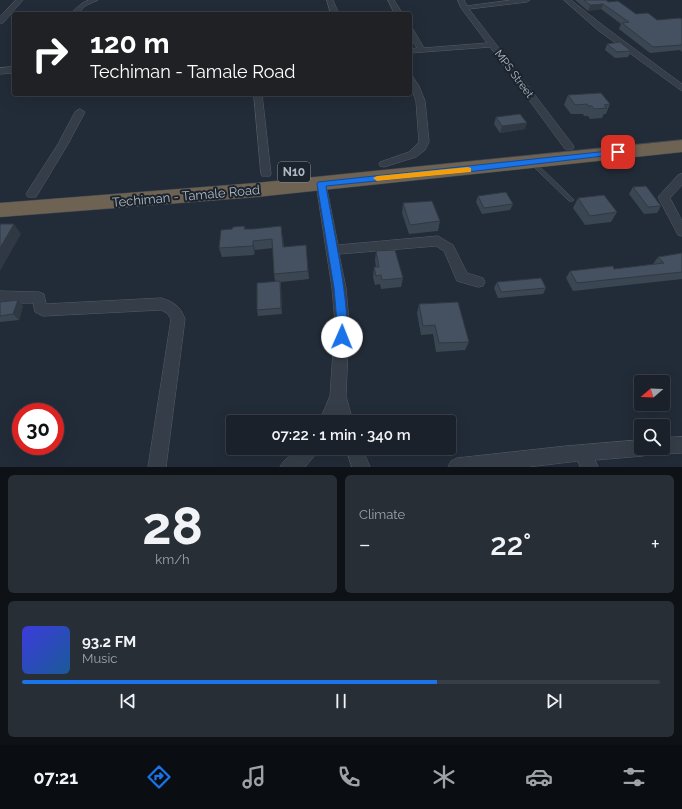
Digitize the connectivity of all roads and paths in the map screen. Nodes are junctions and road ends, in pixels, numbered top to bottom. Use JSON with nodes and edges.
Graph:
{"nodes":[{"id":1,"x":20,"y":0,"type":"edge"},
{"id":2,"x":95,"y":0,"type":"edge"},
{"id":3,"x":330,"y":0,"type":"edge"},
{"id":4,"x":391,"y":0,"type":"edge"},
{"id":5,"x":461,"y":0,"type":"edge"},
{"id":6,"x":527,"y":0,"type":"edge"},
{"id":7,"x":567,"y":0,"type":"edge"},
{"id":8,"x":464,"y":8,"type":"junction"},
{"id":9,"x":76,"y":12,"type":"edge"},
{"id":10,"x":334,"y":12,"type":"edge"},
{"id":11,"x":398,"y":12,"type":"edge"},
{"id":12,"x":0,"y":21,"type":"edge"},
{"id":13,"x":412,"y":34,"type":"edge"},
{"id":14,"x":492,"y":45,"type":"junction"},
{"id":15,"x":422,"y":50,"type":"junction"},
{"id":16,"x":412,"y":51,"type":"edge"},
{"id":17,"x":12,"y":70,"type":"edge"},
{"id":18,"x":0,"y":71,"type":"edge"},
{"id":19,"x":412,"y":81,"type":"edge"},
{"id":20,"x":682,"y":88,"type":"edge"},
{"id":21,"x":258,"y":96,"type":"edge"},
{"id":22,"x":80,"y":112,"type":"dead end"},
{"id":23,"x":681,"y":146,"type":"edge"},
{"id":24,"x":569,"y":147,"type":"junction"},
{"id":25,"x":533,"y":163,"type":"junction"},
{"id":26,"x":384,"y":164,"type":"junction"},
{"id":27,"x":266,"y":174,"type":"junction"},
{"id":28,"x":320,"y":177,"type":"junction"},
{"id":29,"x":682,"y":178,"type":"edge"},
{"id":30,"x":32,"y":194,"type":"junction"},
{"id":31,"x":0,"y":195,"type":"edge"},
{"id":32,"x":571,"y":200,"type":"dead end"},
{"id":33,"x":0,"y":210,"type":"edge"},
{"id":34,"x":682,"y":232,"type":"edge"},
{"id":35,"x":332,"y":250,"type":"junction"},
{"id":36,"x":478,"y":282,"type":"dead end"},
{"id":37,"x":0,"y":297,"type":"edge"},
{"id":38,"x":338,"y":396,"type":"junction"},
{"id":39,"x":330,"y":415,"type":"edge"},
{"id":40,"x":343,"y":415,"type":"edge"},
{"id":41,"x":682,"y":445,"type":"edge"},
{"id":42,"x":670,"y":446,"type":"edge"},
{"id":43,"x":634,"y":450,"type":"edge"},
{"id":44,"x":304,"y":455,"type":"edge"},
{"id":45,"x":357,"y":455,"type":"edge"},
{"id":46,"x":586,"y":460,"type":"edge"},
{"id":47,"x":157,"y":467,"type":"edge"},
{"id":48,"x":289,"y":467,"type":"edge"},
{"id":49,"x":361,"y":467,"type":"edge"},
{"id":50,"x":457,"y":467,"type":"edge"}],
"edges":[{"from":1,"to":12,"type":"street"},
{"from":2,"to":9,"type":"street"},
{"from":3,"to":10,"type":"street"},
{"from":4,"to":11,"type":"street"},
{"from":5,"to":8,"type":"street","name":"MPS Street"},
{"from":6,"to":8,"type":"street"},
{"from":7,"to":20,"type":"street"},
{"from":8,"to":14,"type":"street","name":"MPS Street"},
{"from":13,"to":15,"type":"street"},
{"from":14,"to":15,"type":"street"},
{"from":14,"to":24,"type":"street","name":"MPS Street"},
{"from":15,"to":16,"type":"street"},
{"from":17,"to":18,"type":"street"},
{"from":19,"to":26,"type":"street"},
{"from":21,"to":27,"type":"street"},
{"from":22,"to":30,"type":"street"},
{"from":23,"to":24,"type":"highway","name":"Techiman - Tamale Road","number":"N10"},
{"from":23,"to":25,"type":"highway","name":"Techiman - Tamale Road","number":"N10"},
{"from":24,"to":26,"type":"highway","name":"Techiman - Tamale Road","number":"N10"},
{"from":25,"to":28,"type":"highway","name":"Techiman - Tamale Road","number":"N10"},
{"from":25,"to":32,"type":"lane"},
{"from":26,"to":28,"type":"highway","name":"Techiman - Tamale Road","number":"N10"},
{"from":27,"to":28,"type":"highway","name":"Techiman - Tamale Road","number":"N10"},
{"from":27,"to":30,"type":"highway","name":"Techiman - Tamale Road","number":"N10"},
{"from":28,"to":33,"type":"highway","name":"Techiman - Tamale Road","number":"N10"},
{"from":28,"to":35,"type":"street"},
{"from":29,"to":34,"type":"street"},
{"from":30,"to":31,"type":"highway","name":"Techiman - Tamale Road","number":"N10"},
{"from":35,"to":36,"type":"street"},
{"from":35,"to":38,"type":"street"},
{"from":37,"to":47,"type":"street"},
{"from":38,"to":39,"type":"street"},
{"from":38,"to":40,"type":"street"},
{"from":41,"to":42,"type":"street"},
{"from":43,"to":46,"type":"street"},
{"from":44,"to":48,"type":"street"},
{"from":45,"to":49,"type":"street"},
{"from":46,"to":50,"type":"street"}]}
